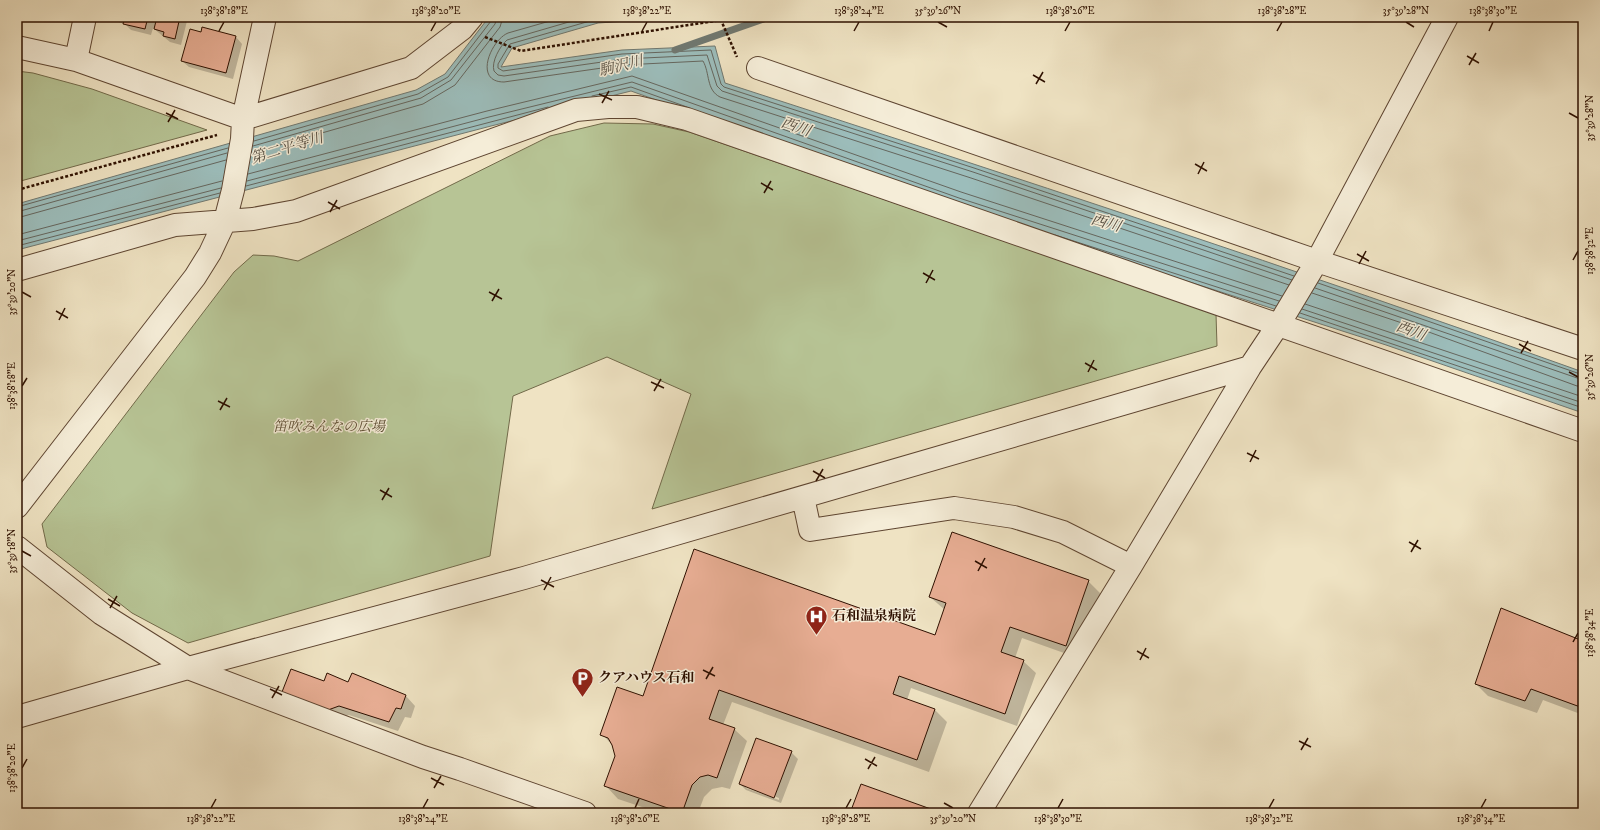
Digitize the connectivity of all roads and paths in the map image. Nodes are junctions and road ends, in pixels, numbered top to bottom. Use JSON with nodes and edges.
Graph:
{"nodes":[{"id":1,"x":85,"y":17,"type":"edge"},
{"id":2,"x":265,"y":17,"type":"edge"},
{"id":3,"x":1447,"y":17,"type":"edge"},
{"id":4,"x":477,"y":26,"type":"edge"},
{"id":5,"x":17,"y":47,"type":"edge"},
{"id":6,"x":733,"y":48,"type":"dead end"},
{"id":7,"x":76,"y":60,"type":"junction"},
{"id":8,"x":758,"y":68,"type":"dead end"},
{"id":9,"x":242,"y":129,"type":"junction"},
{"id":10,"x":17,"y":190,"type":"edge"},
{"id":11,"x":225,"y":221,"type":"junction"},
{"id":12,"x":1313,"y":268,"type":"junction"},
{"id":13,"x":17,"y":270,"type":"edge"},
{"id":14,"x":1281,"y":321,"type":"junction"},
{"id":15,"x":1583,"y":349,"type":"edge"},
{"id":16,"x":1250,"y":367,"type":"junction"},
{"id":17,"x":1583,"y":431,"type":"edge"},
{"id":18,"x":803,"y":497,"type":"junction"},
{"id":19,"x":17,"y":507,"type":"edge"},
{"id":20,"x":17,"y":547,"type":"edge"},
{"id":21,"x":1131,"y":566,"type":"junction"},
{"id":22,"x":188,"y":668,"type":"junction"},
{"id":23,"x":17,"y":717,"type":"edge"},
{"id":24,"x":585,"y":813,"type":"edge"},
{"id":25,"x":979,"y":813,"type":"edge"}],
"edges":[{"from":1,"to":7,"type":"street"},
{"from":2,"to":9,"type":"street"},
{"from":3,"to":12,"type":"street"},
{"from":4,"to":6,"type":"path"},
{"from":4,"to":9,"type":"street"},
{"from":5,"to":7,"type":"street"},
{"from":7,"to":9,"type":"street"},
{"from":8,"to":12,"type":"street"},
{"from":9,"to":10,"type":"path"},
{"from":9,"to":11,"type":"street"},
{"from":11,"to":13,"type":"street"},
{"from":11,"to":14,"type":"street"},
{"from":11,"to":19,"type":"street"},
{"from":12,"to":14,"type":"street"},
{"from":12,"to":15,"type":"street"},
{"from":14,"to":16,"type":"street"},
{"from":14,"to":17,"type":"street"},
{"from":16,"to":18,"type":"street"},
{"from":16,"to":21,"type":"street"},
{"from":18,"to":21,"type":"street"},
{"from":18,"to":22,"type":"street"},
{"from":20,"to":22,"type":"street"},
{"from":21,"to":25,"type":"street"},
{"from":22,"to":23,"type":"street"},
{"from":22,"to":24,"type":"street"}]}
